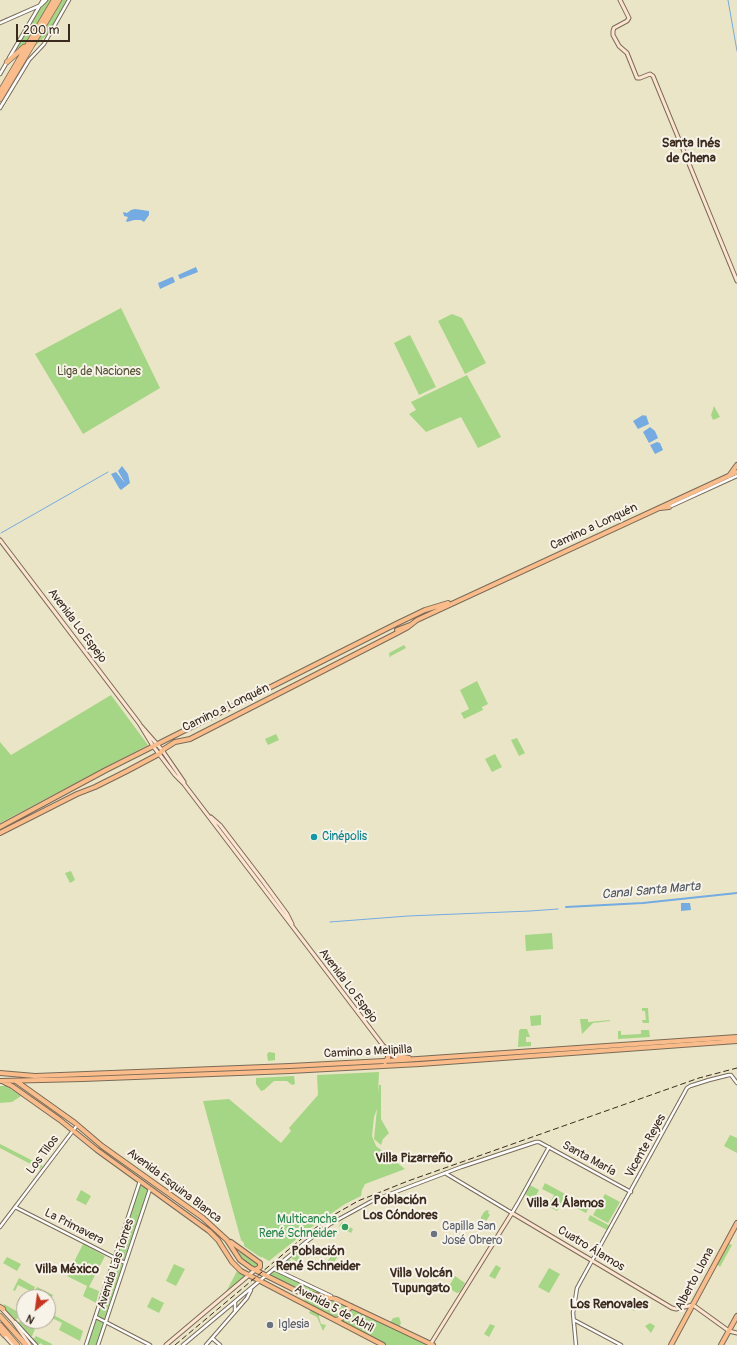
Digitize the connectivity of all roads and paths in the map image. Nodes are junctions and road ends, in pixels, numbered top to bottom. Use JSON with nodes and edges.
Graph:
{"nodes":[{"id":1,"x":44,"y":0,"type":"edge"},
{"id":2,"x":54,"y":0,"type":"edge"},
{"id":3,"x":58,"y":0,"type":"edge"},
{"id":4,"x":70,"y":0,"type":"edge"},
{"id":5,"x":620,"y":0,"type":"edge"},
{"id":6,"x":40,"y":6,"type":"junction"},
{"id":7,"x":31,"y":9,"type":"junction"},
{"id":8,"x":35,"y":14,"type":"junction"},
{"id":9,"x":0,"y":23,"type":"edge"},
{"id":10,"x":36,"y":31,"type":"junction"},
{"id":11,"x":7,"y":62,"type":"junction"},
{"id":12,"x":0,"y":74,"type":"edge"},
{"id":13,"x":0,"y":92,"type":"edge"},
{"id":14,"x":0,"y":99,"type":"edge"},
{"id":15,"x":0,"y":108,"type":"edge"},
{"id":16,"x":737,"y":281,"type":"edge"},
{"id":17,"x":737,"y":465,"type":"edge"},
{"id":18,"x":737,"y":472,"type":"edge"},
{"id":19,"x":729,"y":476,"type":"junction"},
{"id":20,"x":737,"y":476,"type":"edge"},
{"id":21,"x":669,"y":507,"type":"joint"},
{"id":22,"x":658,"y":508,"type":"junction"},
{"id":23,"x":0,"y":540,"type":"edge"},
{"id":24,"x":460,"y":600,"type":"junction"},
{"id":25,"x":392,"y":625,"type":"junction"},
{"id":26,"x":396,"y":632,"type":"junction"},
{"id":27,"x":190,"y":727,"type":"junction"},
{"id":28,"x":194,"y":736,"type":"junction"},
{"id":29,"x":155,"y":745,"type":"junction"},
{"id":30,"x":160,"y":752,"type":"junction"},
{"id":31,"x":122,"y":762,"type":"junction"},
{"id":32,"x":126,"y":771,"type":"junction"},
{"id":33,"x":0,"y":827,"type":"edge"},
{"id":34,"x":0,"y":833,"type":"edge"},
{"id":35,"x":736,"y":1041,"type":"edge"},
{"id":36,"x":386,"y":1050,"type":"junction"},
{"id":37,"x":515,"y":1055,"type":"junction"},
{"id":38,"x":403,"y":1060,"type":"junction"},
{"id":39,"x":413,"y":1060,"type":"junction"},
{"id":40,"x":385,"y":1061,"type":"junction"},
{"id":41,"x":361,"y":1064,"type":"junction"},
{"id":42,"x":420,"y":1064,"type":"junction"},
{"id":43,"x":378,"y":1066,"type":"junction"},
{"id":44,"x":216,"y":1072,"type":"junction"},
{"id":45,"x":2,"y":1074,"type":"edge"},
{"id":46,"x":15,"y":1080,"type":"junction"},
{"id":47,"x":30,"y":1080,"type":"junction"},
{"id":48,"x":0,"y":1081,"type":"edge"},
{"id":49,"x":737,"y":1083,"type":"edge"},
{"id":50,"x":27,"y":1089,"type":"junction"},
{"id":51,"x":76,"y":1127,"type":"junction"},
{"id":52,"x":549,"y":1147,"type":"junction"},
{"id":53,"x":445,"y":1174,"type":"junction"},
{"id":54,"x":149,"y":1180,"type":"junction"},
{"id":55,"x":140,"y":1181,"type":"junction"},
{"id":56,"x":150,"y":1188,"type":"junction"},
{"id":57,"x":631,"y":1192,"type":"junction"},
{"id":58,"x":16,"y":1207,"type":"junction"},
{"id":59,"x":512,"y":1213,"type":"junction"},
{"id":60,"x":737,"y":1223,"type":"edge"},
{"id":61,"x":0,"y":1227,"type":"edge"},
{"id":62,"x":227,"y":1240,"type":"junction"},
{"id":63,"x":242,"y":1251,"type":"junction"},
{"id":64,"x":237,"y":1255,"type":"junction"},
{"id":65,"x":115,"y":1258,"type":"junction"},
{"id":66,"x":593,"y":1261,"type":"junction"},
{"id":67,"x":125,"y":1263,"type":"junction"},
{"id":68,"x":236,"y":1266,"type":"joint"},
{"id":69,"x":274,"y":1269,"type":"junction"},
{"id":70,"x":256,"y":1270,"type":"junction"},
{"id":71,"x":250,"y":1276,"type":"junction"},
{"id":72,"x":266,"y":1276,"type":"junction"},
{"id":73,"x":260,"y":1281,"type":"junction"},
{"id":74,"x":252,"y":1288,"type":"junction"},
{"id":75,"x":336,"y":1299,"type":"junction"},
{"id":76,"x":235,"y":1302,"type":"junction"},
{"id":77,"x":344,"y":1303,"type":"junction"},
{"id":78,"x":693,"y":1305,"type":"junction"},
{"id":79,"x":350,"y":1306,"type":"junction"},
{"id":80,"x":1,"y":1308,"type":"edge"},
{"id":81,"x":235,"y":1311,"type":"junction"},
{"id":82,"x":346,"y":1313,"type":"junction"},
{"id":83,"x":0,"y":1316,"type":"edge"},
{"id":84,"x":737,"y":1316,"type":"edge"},
{"id":85,"x":96,"y":1317,"type":"junction"},
{"id":86,"x":335,"y":1320,"type":"junction"},
{"id":87,"x":574,"y":1320,"type":"junction"},
{"id":88,"x":13,"y":1321,"type":"junction"},
{"id":89,"x":106,"y":1322,"type":"junction"},
{"id":90,"x":0,"y":1325,"type":"edge"},
{"id":91,"x":0,"y":1330,"type":"edge"},
{"id":92,"x":729,"y":1331,"type":"junction"},
{"id":93,"x":737,"y":1333,"type":"edge"},
{"id":94,"x":4,"y":1335,"type":"joint"},
{"id":95,"x":212,"y":1338,"type":"junction"},
{"id":96,"x":15,"y":1345,"type":"edge"},
{"id":97,"x":26,"y":1345,"type":"edge"},
{"id":98,"x":30,"y":1345,"type":"edge"},
{"id":99,"x":36,"y":1345,"type":"edge"},
{"id":100,"x":86,"y":1345,"type":"edge"},
{"id":101,"x":98,"y":1345,"type":"edge"},
{"id":102,"x":150,"y":1345,"type":"edge"},
{"id":103,"x":166,"y":1345,"type":"edge"},
{"id":104,"x":184,"y":1345,"type":"edge"},
{"id":105,"x":206,"y":1345,"type":"edge"},
{"id":106,"x":220,"y":1345,"type":"edge"},
{"id":107,"x":383,"y":1345,"type":"edge"},
{"id":108,"x":431,"y":1345,"type":"edge"},
{"id":109,"x":576,"y":1345,"type":"edge"},
{"id":110,"x":621,"y":1345,"type":"edge"},
{"id":111,"x":671,"y":1345,"type":"edge"},
{"id":112,"x":721,"y":1345,"type":"edge"}],
"edges":[{"from":1,"to":6,"type":"street"},
{"from":2,"to":10,"type":"highway"},
{"from":3,"to":14,"type":"highway"},
{"from":4,"to":15,"type":"street"},
{"from":5,"to":16,"type":"main road"},
{"from":6,"to":7,"type":"street"},
{"from":6,"to":8,"type":"street"},
{"from":7,"to":8,"type":"street"},
{"from":7,"to":9,"type":"street"},
{"from":8,"to":11,"type":"street"},
{"from":10,"to":11,"type":"highway"},
{"from":10,"to":13,"type":"highway"},
{"from":11,"to":12,"type":"street"},
{"from":17,"to":19,"type":"main road"},
{"from":18,"to":19,"type":"main road","name":"Camino a Lonquén"},
{"from":19,"to":22,"type":"main road","name":"Camino a Lonquén"},
{"from":20,"to":21,"type":"street"},
{"from":21,"to":22,"type":"main road"},
{"from":22,"to":24,"type":"main road","name":"Camino a Lonquén"},
{"from":23,"to":29,"type":"main road","name":"Avenida Lo Espejo"},
{"from":24,"to":25,"type":"main road","name":"Camino a Lonquén"},
{"from":24,"to":26,"type":"main road","name":"Camino a Lonquén"},
{"from":25,"to":26,"type":"main road"},
{"from":25,"to":27,"type":"main road","name":"Camino a Lonquén"},
{"from":26,"to":28,"type":"main road","name":"Camino a Lonquén"},
{"from":27,"to":28,"type":"main road"},
{"from":27,"to":29,"type":"main road","name":"Camino a Lonquén"},
{"from":28,"to":30,"type":"main road","name":"Camino a Lonquén"},
{"from":29,"to":30,"type":"main road","name":"Avenida Lo Espejo"},
{"from":29,"to":31,"type":"main road","name":"Camino a Lonquén"},
{"from":30,"to":32,"type":"main road","name":"Camino a Lonquén"},
{"from":30,"to":36,"type":"main road","name":"Avenida Lo Espejo"},
{"from":31,"to":32,"type":"main road"},
{"from":31,"to":33,"type":"main road","name":"Camino a Lonquén"},
{"from":32,"to":34,"type":"main road","name":"Camino a Lonquén"},
{"from":35,"to":37,"type":"main road","name":"Camino a Melipilla"},
{"from":35,"to":37,"type":"main road","name":"Camino a Melipilla"},
{"from":36,"to":38,"type":"main road"},
{"from":36,"to":39,"type":"main road"},
{"from":36,"to":40,"type":"main road"},
{"from":37,"to":39,"type":"main road","name":"Camino a Melipilla"},
{"from":37,"to":42,"type":"main road","name":"Camino a Melipilla"},
{"from":38,"to":39,"type":"main road","name":"Camino a Melipilla"},
{"from":38,"to":40,"type":"main road","name":"Camino a Melipilla"},
{"from":38,"to":42,"type":"main road"},
{"from":40,"to":41,"type":"main road","name":"Camino a Melipilla"},
{"from":40,"to":43,"type":"main road"},
{"from":41,"to":43,"type":"main road","name":"Camino a Melipilla"},
{"from":41,"to":44,"type":"main road","name":"Camino a Melipilla"},
{"from":42,"to":43,"type":"main road","name":"Camino a Melipilla"},
{"from":44,"to":45,"type":"main road","name":"Camino a Melipilla"},
{"from":44,"to":47,"type":"main road","name":"Camino a Melipilla"},
{"from":45,"to":46,"type":"main road","name":"Avenida Esquina Blanca"},
{"from":46,"to":47,"type":"main road","name":"Camino a Melipilla"},
{"from":46,"to":48,"type":"main road","name":"Camino a Melipilla"},
{"from":46,"to":50,"type":"main road","name":"Avenida Esquina Blanca"},
{"from":47,"to":50,"type":"main road"},
{"from":48,"to":51,"type":"main road","name":"Avenida Esquina Blanca"},
{"from":49,"to":57,"type":"street","name":"Vicente Reyes"},
{"from":50,"to":51,"type":"main road","name":"Avenida Esquina Blanca"},
{"from":51,"to":54,"type":"main road","name":"Avenida Esquina Blanca"},
{"from":51,"to":55,"type":"main road","name":"Avenida Esquina Blanca"},
{"from":51,"to":58,"type":"street","name":"Los Tilos"},
{"from":52,"to":53,"type":"street","name":"Santa María"},
{"from":52,"to":57,"type":"street","name":"Santa María"},
{"from":52,"to":59,"type":"street"},
{"from":53,"to":59,"type":"street","name":"Cuatro Álamos"},
{"from":53,"to":69,"type":"street"},
{"from":54,"to":55,"type":"main road"},
{"from":54,"to":56,"type":"main road"},
{"from":54,"to":62,"type":"main road","name":"Avenida Esquina Blanca"},
{"from":55,"to":56,"type":"main road","name":"Avenida Esquina Blanca"},
{"from":55,"to":65,"type":"street","name":"Avenida Las Torres"},
{"from":56,"to":67,"type":"street","name":"Avenida Las Torres"},
{"from":56,"to":68,"type":"main road","name":"Avenida Esquina Blanca"},
{"from":57,"to":66,"type":"street","name":"Vicente Reyes"},
{"from":58,"to":61,"type":"street","name":"Los Tilos"},
{"from":58,"to":65,"type":"street","name":"La Primavera"},
{"from":59,"to":66,"type":"main road","name":"Cuatro Álamos"},
{"from":59,"to":108,"type":"main road"},
{"from":60,"to":78,"type":"main road","name":"Alberto Llona"},
{"from":62,"to":63,"type":"main road"},
{"from":62,"to":64,"type":"main road","name":"Avenida Esquina Blanca"},
{"from":63,"to":64,"type":"main road"},
{"from":63,"to":70,"type":"main road"},
{"from":64,"to":70,"type":"main road","name":"Avenida Esquina Blanca"},
{"from":65,"to":67,"type":"street","name":"La Primavera"},
{"from":65,"to":85,"type":"street","name":"Avenida Las Torres"},
{"from":66,"to":78,"type":"main road","name":"Cuatro Álamos"},
{"from":66,"to":87,"type":"street","name":"Vicente Reyes"},
{"from":67,"to":89,"type":"street","name":"Avenida Las Torres"},
{"from":68,"to":71,"type":"main road","name":"Avenida 5 de Abril"},
{"from":69,"to":72,"type":"street"},
{"from":69,"to":75,"type":"street","name":"Avenida Esquina Blanca"},
{"from":70,"to":71,"type":"main road"},
{"from":70,"to":72,"type":"main road","name":"Avenida Esquina Blanca"},
{"from":71,"to":73,"type":"main road","name":"Avenida 5 de Abril"},
{"from":71,"to":103,"type":"main road"},
{"from":72,"to":73,"type":"street"},
{"from":72,"to":75,"type":"main road","name":"Avenida Esquina Blanca"},
{"from":73,"to":74,"type":"street"},
{"from":73,"to":86,"type":"main road","name":"Avenida 5 de Abril"},
{"from":74,"to":76,"type":"street"},
{"from":74,"to":81,"type":"street"},
{"from":75,"to":77,"type":"main road","name":"Avenida Esquina Blanca"},
{"from":76,"to":81,"type":"street"},
{"from":76,"to":104,"type":"street"},
{"from":77,"to":79,"type":"main road","name":"Avenida Esquina Blanca"},
{"from":77,"to":82,"type":"main road"},
{"from":78,"to":92,"type":"main road"},
{"from":78,"to":111,"type":"main road","name":"Alberto Llona"},
{"from":79,"to":82,"type":"main road"},
{"from":79,"to":108,"type":"main road","name":"Avenida Esquina Blanca"},
{"from":80,"to":88,"type":"main road"},
{"from":81,"to":95,"type":"street"},
{"from":82,"to":86,"type":"main road"},
{"from":83,"to":97,"type":"highway"},
{"from":84,"to":92,"type":"main road"},
{"from":85,"to":89,"type":"street"},
{"from":85,"to":100,"type":"street","name":"Avenida Las Torres"},
{"from":86,"to":107,"type":"main road","name":"Avenida 5 de Abril"},
{"from":87,"to":109,"type":"street","name":"Vicente Reyes"},
{"from":87,"to":110,"type":"street"},
{"from":88,"to":98,"type":"main road"},
{"from":88,"to":99,"type":"street"},
{"from":89,"to":101,"type":"street","name":"Avenida Las Torres"},
{"from":89,"to":102,"type":"street"},
{"from":90,"to":96,"type":"highway"},
{"from":91,"to":94,"type":"main road"},
{"from":92,"to":93,"type":"main road"},
{"from":92,"to":112,"type":"main road"},
{"from":94,"to":96,"type":"highway"},
{"from":95,"to":105,"type":"street"},
{"from":95,"to":106,"type":"street"}]}
